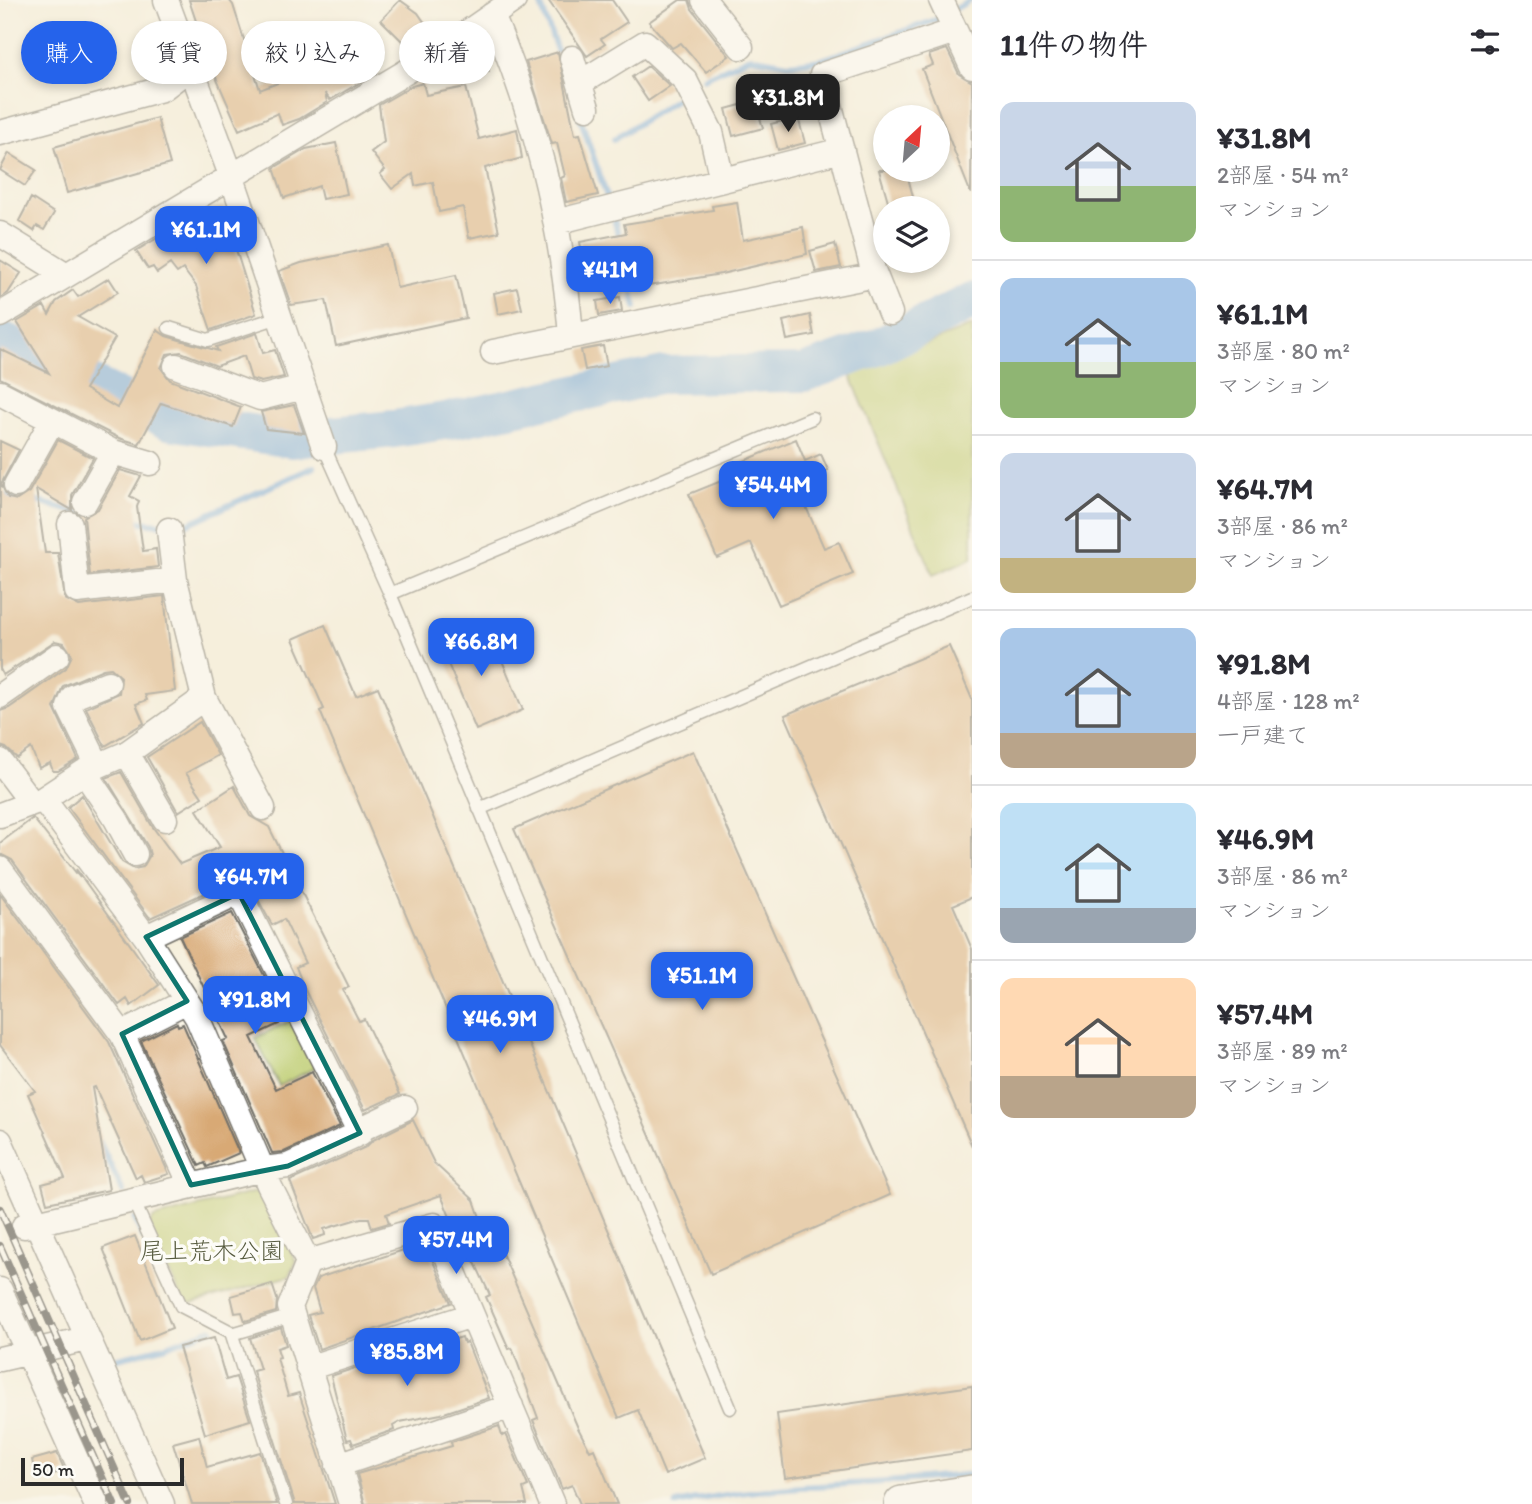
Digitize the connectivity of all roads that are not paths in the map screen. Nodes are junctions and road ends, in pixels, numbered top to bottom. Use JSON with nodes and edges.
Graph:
{"nodes":[{"id":1,"x":166,"y":0,"type":"edge"},
{"id":2,"x":514,"y":0,"type":"edge"},
{"id":3,"x":704,"y":0,"type":"edge"},
{"id":4,"x":941,"y":0,"type":"edge"},
{"id":5,"x":492,"y":15,"type":"junction"},
{"id":6,"x":174,"y":21,"type":"edge"},
{"id":7,"x":956,"y":31,"type":"junction"},
{"id":8,"x":741,"y":47,"type":"dead end"},
{"id":9,"x":572,"y":58,"type":"dead end"},
{"id":10,"x":972,"y":67,"type":"edge"},
{"id":11,"x":580,"y":83,"type":"junction"},
{"id":12,"x":169,"y":84,"type":"edge"},
{"id":13,"x":197,"y":84,"type":"edge"},
{"id":14,"x":587,"y":108,"type":"dead end"},
{"id":15,"x":0,"y":133,"type":"edge"},
{"id":16,"x":842,"y":150,"type":"junction"},
{"id":17,"x":231,"y":175,"type":"junction"},
{"id":18,"x":722,"y":180,"type":"junction"},
{"id":19,"x":556,"y":222,"type":"junction"},
{"id":20,"x":0,"y":234,"type":"edge"},
{"id":21,"x":873,"y":270,"type":"joint"},
{"id":22,"x":874,"y":273,"type":"edge"},
{"id":23,"x":65,"y":274,"type":"junction"},
{"id":24,"x":890,"y":313,"type":"dead end"},
{"id":25,"x":0,"y":316,"type":"edge"},
{"id":26,"x":279,"y":317,"type":"junction"},
{"id":27,"x":170,"y":328,"type":"dead end"},
{"id":28,"x":571,"y":335,"type":"junction"},
{"id":29,"x":493,"y":352,"type":"dead end"},
{"id":30,"x":176,"y":366,"type":"dead end"},
{"id":31,"x":303,"y":387,"type":"junction"},
{"id":32,"x":0,"y":393,"type":"edge"},
{"id":33,"x":812,"y":418,"type":"dead end"},
{"id":34,"x":52,"y":421,"type":"junction"},
{"id":35,"x":322,"y":440,"type":"joint"},
{"id":36,"x":113,"y":452,"type":"junction"},
{"id":37,"x":150,"y":463,"type":"dead end"},
{"id":38,"x":16,"y":485,"type":"dead end"},
{"id":39,"x":85,"y":502,"type":"dead end"},
{"id":40,"x":70,"y":524,"type":"dead end"},
{"id":41,"x":169,"y":530,"type":"dead end"},
{"id":42,"x":175,"y":580,"type":"junction"},
{"id":43,"x":390,"y":594,"type":"junction"},
{"id":44,"x":972,"y":597,"type":"edge"},
{"id":45,"x":57,"y":656,"type":"dead end"},
{"id":46,"x":108,"y":683,"type":"dead end"},
{"id":47,"x":0,"y":696,"type":"edge"},
{"id":48,"x":204,"y":698,"type":"junction"},
{"id":49,"x":127,"y":753,"type":"junction"},
{"id":50,"x":0,"y":761,"type":"edge"},
{"id":51,"x":91,"y":769,"type":"junction"},
{"id":52,"x":37,"y":801,"type":"junction"},
{"id":53,"x":263,"y":808,"type":"dead end"},
{"id":54,"x":479,"y":809,"type":"junction"},
{"id":55,"x":0,"y":815,"type":"edge"},
{"id":56,"x":165,"y":819,"type":"dead end"},
{"id":57,"x":135,"y":854,"type":"dead end"},
{"id":58,"x":0,"y":869,"type":"edge"},
{"id":59,"x":146,"y":937,"type":"junction"},
{"id":60,"x":187,"y":1002,"type":"junction"},
{"id":61,"x":122,"y":1034,"type":"junction"},
{"id":62,"x":405,"y":1108,"type":"dead end"},
{"id":63,"x":359,"y":1130,"type":"junction"},
{"id":64,"x":0,"y":1142,"type":"edge"},
{"id":65,"x":262,"y":1168,"type":"junction"},
{"id":66,"x":191,"y":1185,"type":"junction"},
{"id":67,"x":133,"y":1200,"type":"junction"},
{"id":68,"x":30,"y":1225,"type":"junction"},
{"id":69,"x":308,"y":1262,"type":"junction"},
{"id":70,"x":0,"y":1290,"type":"edge"},
{"id":71,"x":472,"y":1315,"type":"junction"},
{"id":72,"x":292,"y":1316,"type":"junction"},
{"id":73,"x":232,"y":1334,"type":"junction"},
{"id":74,"x":86,"y":1339,"type":"junction"},
{"id":75,"x":27,"y":1353,"type":"junction"},
{"id":76,"x":0,"y":1359,"type":"edge"},
{"id":77,"x":308,"y":1368,"type":"junction"},
{"id":78,"x":511,"y":1406,"type":"junction"},
{"id":79,"x":730,"y":1408,"type":"dead end"},
{"id":80,"x":338,"y":1465,"type":"junction"},
{"id":81,"x":972,"y":1493,"type":"edge"},
{"id":82,"x":96,"y":1504,"type":"edge"},
{"id":83,"x":162,"y":1504,"type":"edge"},
{"id":84,"x":286,"y":1504,"type":"edge"},
{"id":85,"x":351,"y":1504,"type":"edge"},
{"id":86,"x":552,"y":1504,"type":"edge"},
{"id":87,"x":901,"y":1504,"type":"edge"}],
"edges":[{"from":1,"to":6,"type":"street"},
{"from":2,"to":5,"type":"street"},
{"from":3,"to":8,"type":"street"},
{"from":4,"to":7,"type":"street"},
{"from":5,"to":17,"type":"street"},
{"from":5,"to":19,"type":"street"},
{"from":7,"to":10,"type":"street"},
{"from":7,"to":16,"type":"street"},
{"from":9,"to":11,"type":"street"},
{"from":11,"to":14,"type":"street"},
{"from":11,"to":18,"type":"street"},
{"from":12,"to":15,"type":"street"},
{"from":13,"to":17,"type":"street"},
{"from":16,"to":18,"type":"street"},
{"from":16,"to":21,"type":"street"},
{"from":17,"to":23,"type":"street"},
{"from":17,"to":26,"type":"street"},
{"from":18,"to":19,"type":"street"},
{"from":19,"to":28,"type":"street"},
{"from":20,"to":23,"type":"street"},
{"from":21,"to":28,"type":"street"},
{"from":22,"to":24,"type":"street"},
{"from":23,"to":25,"type":"street"},
{"from":26,"to":27,"type":"lane"},
{"from":26,"to":31,"type":"street"},
{"from":28,"to":29,"type":"street"},
{"from":30,"to":31,"type":"street"},
{"from":31,"to":35,"type":"street"},
{"from":32,"to":34,"type":"street"},
{"from":33,"to":43,"type":"lane"},
{"from":34,"to":36,"type":"street"},
{"from":34,"to":38,"type":"street"},
{"from":35,"to":43,"type":"lane"},
{"from":36,"to":37,"type":"street"},
{"from":36,"to":39,"type":"street"},
{"from":40,"to":42,"type":"street"},
{"from":41,"to":42,"type":"street"},
{"from":42,"to":48,"type":"street"},
{"from":43,"to":54,"type":"lane"},
{"from":44,"to":54,"type":"lane"},
{"from":45,"to":47,"type":"street"},
{"from":46,"to":51,"type":"street"},
{"from":48,"to":49,"type":"street"},
{"from":48,"to":53,"type":"street"},
{"from":49,"to":51,"type":"street"},
{"from":49,"to":56,"type":"street"},
{"from":50,"to":52,"type":"street"},
{"from":51,"to":52,"type":"street"},
{"from":51,"to":57,"type":"street"},
{"from":52,"to":55,"type":"street"},
{"from":52,"to":59,"type":"street"},
{"from":54,"to":79,"type":"lane"},
{"from":58,"to":61,"type":"street"},
{"from":59,"to":60,"type":"street"},
{"from":59,"to":63,"type":"street"},
{"from":60,"to":61,"type":"street"},
{"from":60,"to":65,"type":"street"},
{"from":61,"to":66,"type":"street"},
{"from":62,"to":63,"type":"street"},
{"from":63,"to":65,"type":"street"},
{"from":64,"to":68,"type":"street"},
{"from":65,"to":66,"type":"street"},
{"from":65,"to":69,"type":"street"},
{"from":66,"to":67,"type":"street"},
{"from":67,"to":68,"type":"street"},
{"from":67,"to":73,"type":"lane"},
{"from":68,"to":74,"type":"street"},
{"from":69,"to":71,"type":"street"},
{"from":69,"to":72,"type":"street"},
{"from":70,"to":75,"type":"street"},
{"from":71,"to":77,"type":"street"},
{"from":71,"to":78,"type":"street"},
{"from":72,"to":73,"type":"lane"},
{"from":72,"to":77,"type":"street"},
{"from":73,"to":84,"type":"lane"},
{"from":74,"to":75,"type":"street"},
{"from":74,"to":83,"type":"street"},
{"from":75,"to":76,"type":"street"},
{"from":75,"to":82,"type":"street"},
{"from":77,"to":80,"type":"street"},
{"from":78,"to":80,"type":"street"},
{"from":78,"to":86,"type":"street"},
{"from":80,"to":85,"type":"street"},
{"from":81,"to":87,"type":"street"}]}
